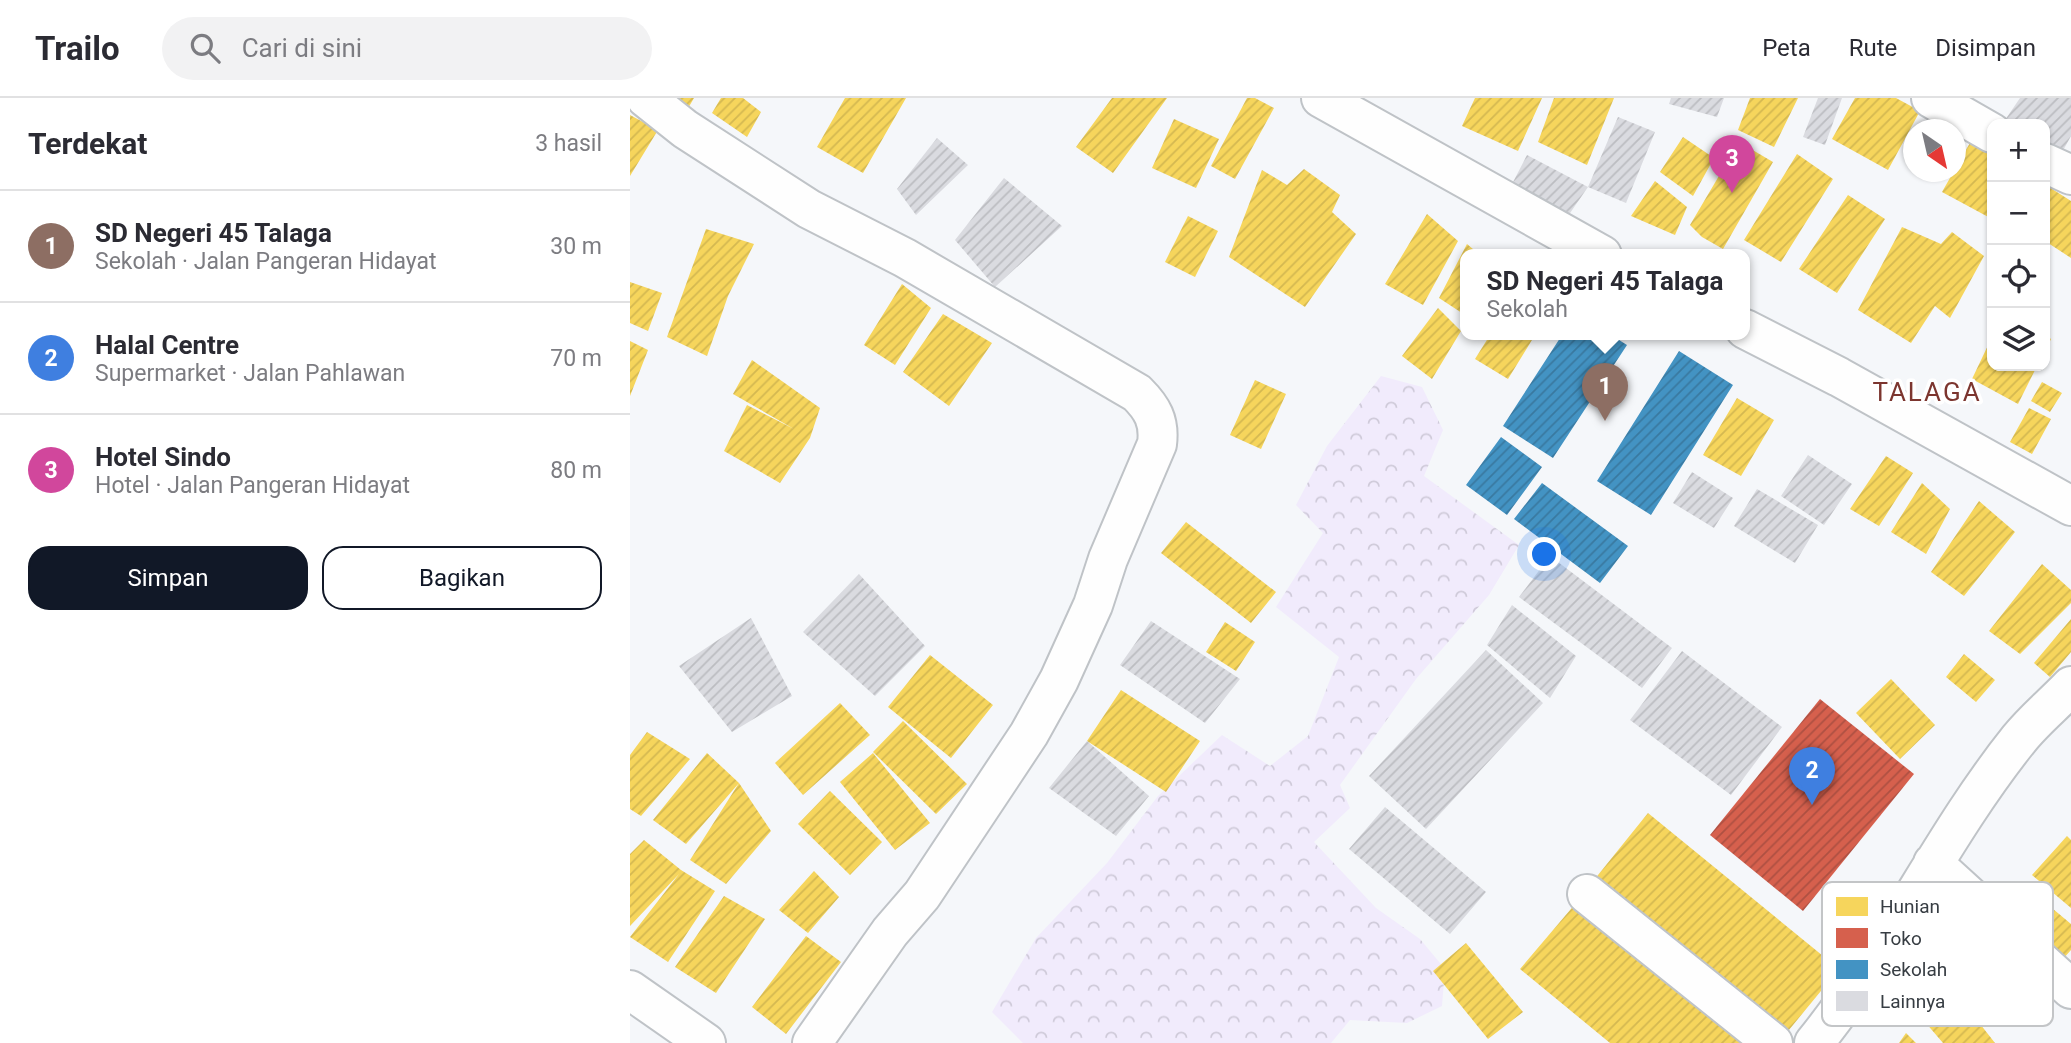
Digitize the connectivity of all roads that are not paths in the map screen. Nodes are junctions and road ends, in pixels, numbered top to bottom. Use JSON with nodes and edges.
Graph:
{"nodes":[{"id":1,"x":646,"y":98,"type":"edge"},
{"id":2,"x":1321,"y":98,"type":"edge"},
{"id":3,"x":1931,"y":98,"type":"edge"},
{"id":4,"x":1987,"y":131,"type":"edge"},
{"id":5,"x":2050,"y":165,"type":"edge"},
{"id":6,"x":2071,"y":175,"type":"edge"},
{"id":7,"x":1591,"y":249,"type":"edge"},
{"id":8,"x":1750,"y":332,"type":"edge"},
{"id":9,"x":2071,"y":506,"type":"edge"},
{"id":10,"x":2071,"y":686,"type":"edge"},
{"id":11,"x":1933,"y":863,"type":"junction"},
{"id":12,"x":1921,"y":882,"type":"edge"},
{"id":13,"x":1954,"y":882,"type":"edge"},
{"id":14,"x":1587,"y":894,"type":"dead end"},
{"id":15,"x":2053,"y":973,"type":"edge"},
{"id":16,"x":2071,"y":989,"type":"edge"},
{"id":17,"x":630,"y":990,"type":"edge"},
{"id":18,"x":1828,"y":1026,"type":"edge"},
{"id":19,"x":706,"y":1043,"type":"edge"},
{"id":20,"x":812,"y":1043,"type":"edge"},
{"id":21,"x":1773,"y":1043,"type":"edge"},
{"id":22,"x":1814,"y":1043,"type":"edge"}],
"edges":[{"from":1,"to":20,"type":"street"},
{"from":2,"to":7,"type":"street"},
{"from":3,"to":4,"type":"street"},
{"from":5,"to":6,"type":"street"},
{"from":8,"to":9,"type":"street"},
{"from":10,"to":11,"type":"street"},
{"from":11,"to":12,"type":"street"},
{"from":11,"to":13,"type":"street"},
{"from":14,"to":21,"type":"street"},
{"from":15,"to":16,"type":"street"},
{"from":17,"to":19,"type":"street"},
{"from":18,"to":22,"type":"street"}]}
